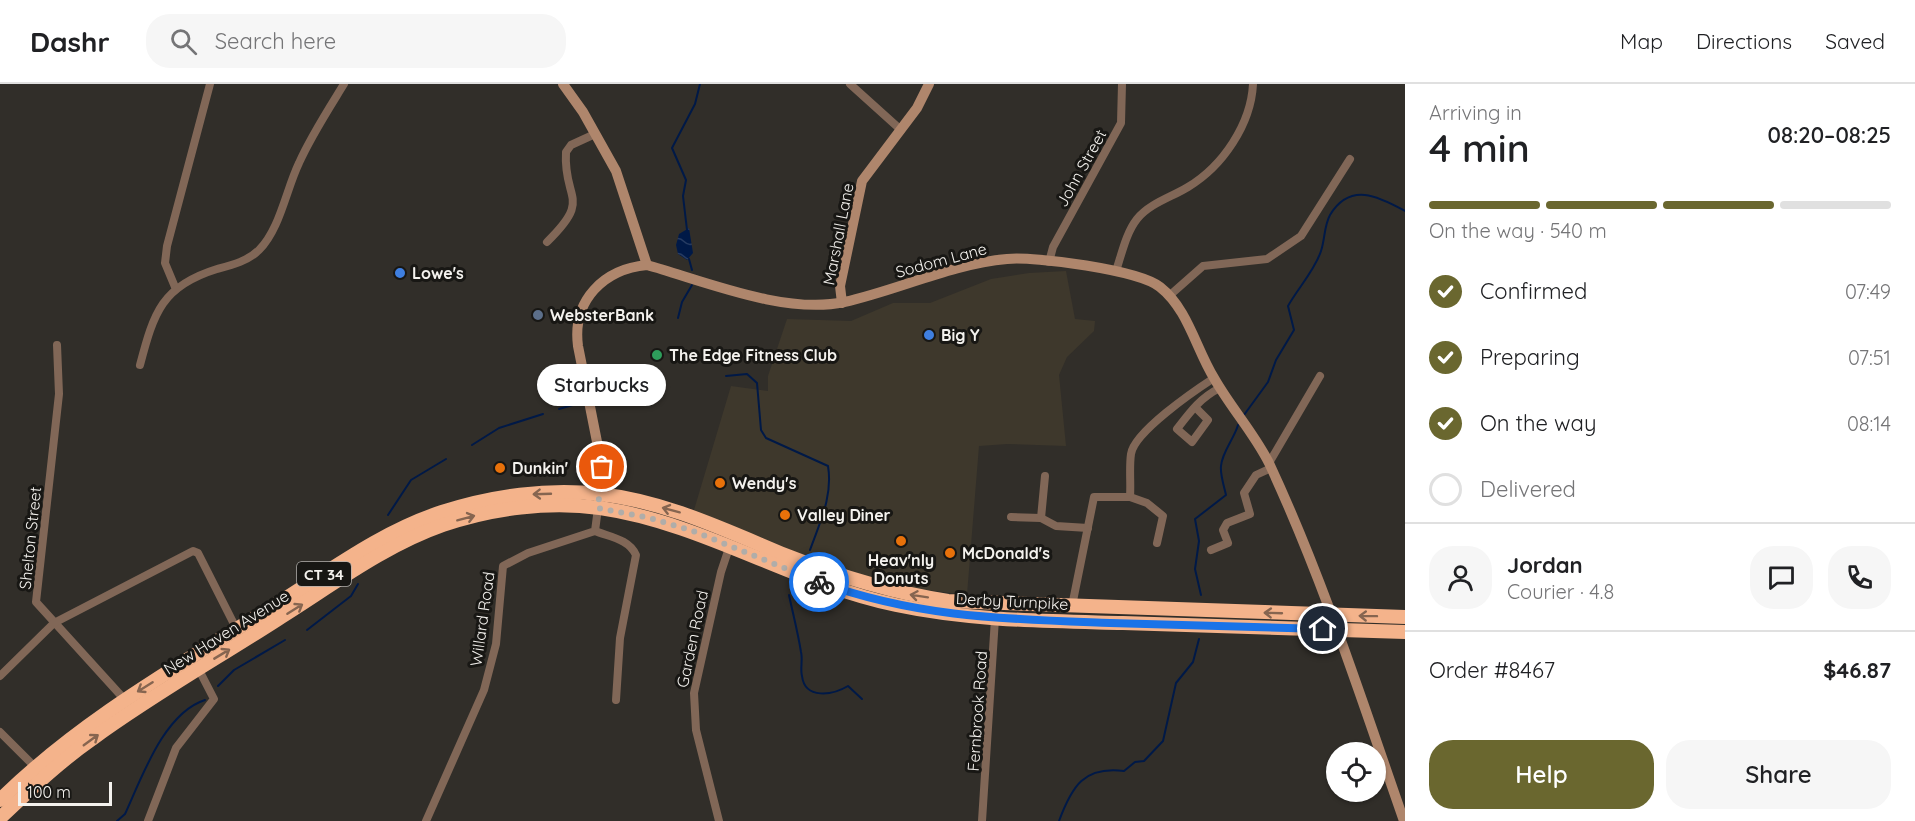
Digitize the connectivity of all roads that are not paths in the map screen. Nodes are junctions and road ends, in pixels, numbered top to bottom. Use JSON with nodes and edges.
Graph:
{"nodes":[{"id":1,"x":210,"y":84,"type":"edge"},
{"id":2,"x":344,"y":84,"type":"edge"},
{"id":3,"x":563,"y":84,"type":"edge"},
{"id":4,"x":850,"y":84,"type":"edge"},
{"id":5,"x":929,"y":84,"type":"edge"},
{"id":6,"x":1122,"y":84,"type":"edge"},
{"id":7,"x":1253,"y":84,"type":"edge"},
{"id":8,"x":901,"y":130,"type":"junction"},
{"id":9,"x":595,"y":135,"type":"junction"},
{"id":10,"x":1350,"y":159,"type":"dead end"},
{"id":11,"x":547,"y":242,"type":"dead end"},
{"id":12,"x":1049,"y":262,"type":"junction"},
{"id":13,"x":647,"y":265,"type":"junction"},
{"id":14,"x":1116,"y":271,"type":"junction"},
{"id":15,"x":175,"y":288,"type":"junction"},
{"id":16,"x":1169,"y":296,"type":"junction"},
{"id":17,"x":842,"y":303,"type":"junction"},
{"id":18,"x":57,"y":345,"type":"dead end"},
{"id":19,"x":140,"y":364,"type":"dead end"},
{"id":20,"x":1320,"y":376,"type":"dead end"},
{"id":21,"x":1214,"y":378,"type":"junction"},
{"id":22,"x":1220,"y":388,"type":"junction"},
{"id":23,"x":1195,"y":407,"type":"dead end"},
{"id":24,"x":1270,"y":466,"type":"junction"},
{"id":25,"x":1045,"y":477,"type":"dead end"},
{"id":26,"x":1130,"y":497,"type":"junction"},
{"id":27,"x":599,"y":501,"type":"junction"},
{"id":28,"x":1011,"y":517,"type":"dead end"},
{"id":29,"x":1041,"y":518,"type":"junction"},
{"id":30,"x":1088,"y":528,"type":"junction"},
{"id":31,"x":595,"y":531,"type":"junction"},
{"id":32,"x":730,"y":532,"type":"junction"},
{"id":33,"x":1157,"y":543,"type":"dead end"},
{"id":34,"x":724,"y":545,"type":"junction"},
{"id":35,"x":1211,"y":550,"type":"dead end"},
{"id":36,"x":977,"y":602,"type":"junction"},
{"id":37,"x":996,"y":603,"type":"junction"},
{"id":38,"x":1072,"y":606,"type":"junction"},
{"id":39,"x":1331,"y":615,"type":"junction"},
{"id":40,"x":1405,"y":617,"type":"edge"},
{"id":41,"x":976,"y":618,"type":"junction"},
{"id":42,"x":995,"y":619,"type":"junction"},
{"id":43,"x":54,"y":623,"type":"junction"},
{"id":44,"x":1338,"y":630,"type":"junction"},
{"id":45,"x":1405,"y":632,"type":"edge"},
{"id":46,"x":241,"y":635,"type":"junction"},
{"id":47,"x":198,"y":668,"type":"junction"},
{"id":48,"x":0,"y":676,"type":"edge"},
{"id":49,"x":125,"y":700,"type":"junction"},
{"id":50,"x":616,"y":700,"type":"dead end"},
{"id":51,"x":0,"y":732,"type":"edge"},
{"id":52,"x":40,"y":772,"type":"junction"},
{"id":53,"x":0,"y":800,"type":"edge"},
{"id":54,"x":0,"y":818,"type":"edge"},
{"id":55,"x":148,"y":821,"type":"edge"},
{"id":56,"x":426,"y":821,"type":"edge"},
{"id":57,"x":719,"y":821,"type":"edge"},
{"id":58,"x":982,"y":821,"type":"edge"},
{"id":59,"x":1404,"y":821,"type":"edge"}],
"edges":[{"from":1,"to":15,"type":"street"},
{"from":2,"to":15,"type":"street"},
{"from":3,"to":9,"type":"street"},
{"from":4,"to":8,"type":"street"},
{"from":5,"to":8,"type":"street","name":"Marshall Lane"},
{"from":6,"to":12,"type":"street","name":"John Street"},
{"from":7,"to":14,"type":"street"},
{"from":8,"to":17,"type":"street","name":"Marshall Lane"},
{"from":9,"to":11,"type":"street"},
{"from":9,"to":13,"type":"street"},
{"from":10,"to":16,"type":"street"},
{"from":12,"to":14,"type":"street","name":"Sodom Lane"},
{"from":12,"to":17,"type":"street","name":"Sodom Lane"},
{"from":13,"to":17,"type":"street","name":"Sodom Lane"},
{"from":13,"to":27,"type":"street","name":"Sodom Lane"},
{"from":14,"to":16,"type":"street","name":"Sodom Lane"},
{"from":15,"to":19,"type":"street"},
{"from":16,"to":21,"type":"street","name":"Sodom Lane"},
{"from":18,"to":43,"type":"street","name":"Shelton Street"},
{"from":20,"to":24,"type":"street"},
{"from":21,"to":22,"type":"street","name":"Sodom Lane"},
{"from":21,"to":26,"type":"street"},
{"from":22,"to":23,"type":"street"},
{"from":22,"to":24,"type":"street","name":"Sodom Lane"},
{"from":24,"to":35,"type":"street"},
{"from":24,"to":39,"type":"street","name":"Sodom Lane"},
{"from":25,"to":29,"type":"street"},
{"from":26,"to":30,"type":"street"},
{"from":26,"to":33,"type":"street"},
{"from":27,"to":31,"type":"street"},
{"from":32,"to":27,"type":"highway","name":"Derby Turnpike","number":"CT 34","one_way":true},
{"from":27,"to":34,"type":"highway","name":"Derby Turnpike","number":"CT 34"},
{"from":27,"to":46,"type":"highway","name":"New Haven Avenue","number":"CT 34"},
{"from":28,"to":29,"type":"street"},
{"from":29,"to":30,"type":"street"},
{"from":30,"to":38,"type":"street"},
{"from":31,"to":50,"type":"street"},
{"from":31,"to":56,"type":"street","name":"Willard Road"},
{"from":32,"to":34,"type":"highway"},
{"from":36,"to":32,"type":"highway","name":"Derby Turnpike","number":"CT 34","one_way":true},
{"from":34,"to":41,"type":"highway","name":"Derby Turnpike","number":"CT 34"},
{"from":34,"to":57,"type":"street","name":"Garden Road"},
{"from":36,"to":37,"type":"highway","name":"Derby Turnpike","number":"CT 34"},
{"from":36,"to":41,"type":"highway"},
{"from":37,"to":38,"type":"highway","name":"Derby Turnpike","number":"CT 34"},
{"from":37,"to":42,"type":"street","name":"Fernbrook Road"},
{"from":39,"to":38,"type":"highway","name":"Derby Turnpike","number":"CT 34","one_way":true},
{"from":40,"to":39,"type":"highway","name":"Derby Turnpike","number":"CT 34","one_way":true},
{"from":39,"to":44,"type":"street","name":"Sodom Lane"},
{"from":41,"to":42,"type":"highway","name":"Derby Turnpike","number":"CT 34"},
{"from":42,"to":44,"type":"highway","name":"Derby Turnpike","number":"CT 34"},
{"from":42,"to":58,"type":"street","name":"Fernbrook Road"},
{"from":43,"to":46,"type":"street"},
{"from":43,"to":48,"type":"street"},
{"from":43,"to":49,"type":"street","name":"Shelton Street"},
{"from":44,"to":45,"type":"highway","name":"Derby Turnpike","number":"CT 34"},
{"from":44,"to":59,"type":"street","name":"Sodom Lane"},
{"from":47,"to":46,"type":"highway","name":"New Haven Avenue","number":"CT 34","one_way":true},
{"from":46,"to":49,"type":"highway","name":"New Haven Avenue","number":"CT 34","one_way":true},
{"from":52,"to":47,"type":"highway","name":"New Haven Avenue","number":"CT 34","one_way":true},
{"from":47,"to":55,"type":"street"},
{"from":49,"to":52,"type":"highway","name":"New Haven Avenue","number":"CT 34"},
{"from":51,"to":52,"type":"street"},
{"from":52,"to":53,"type":"highway","name":"New Haven Avenue","number":"CT 34"},
{"from":52,"to":54,"type":"highway","name":"New Haven Avenue","number":"CT 34"}]}
